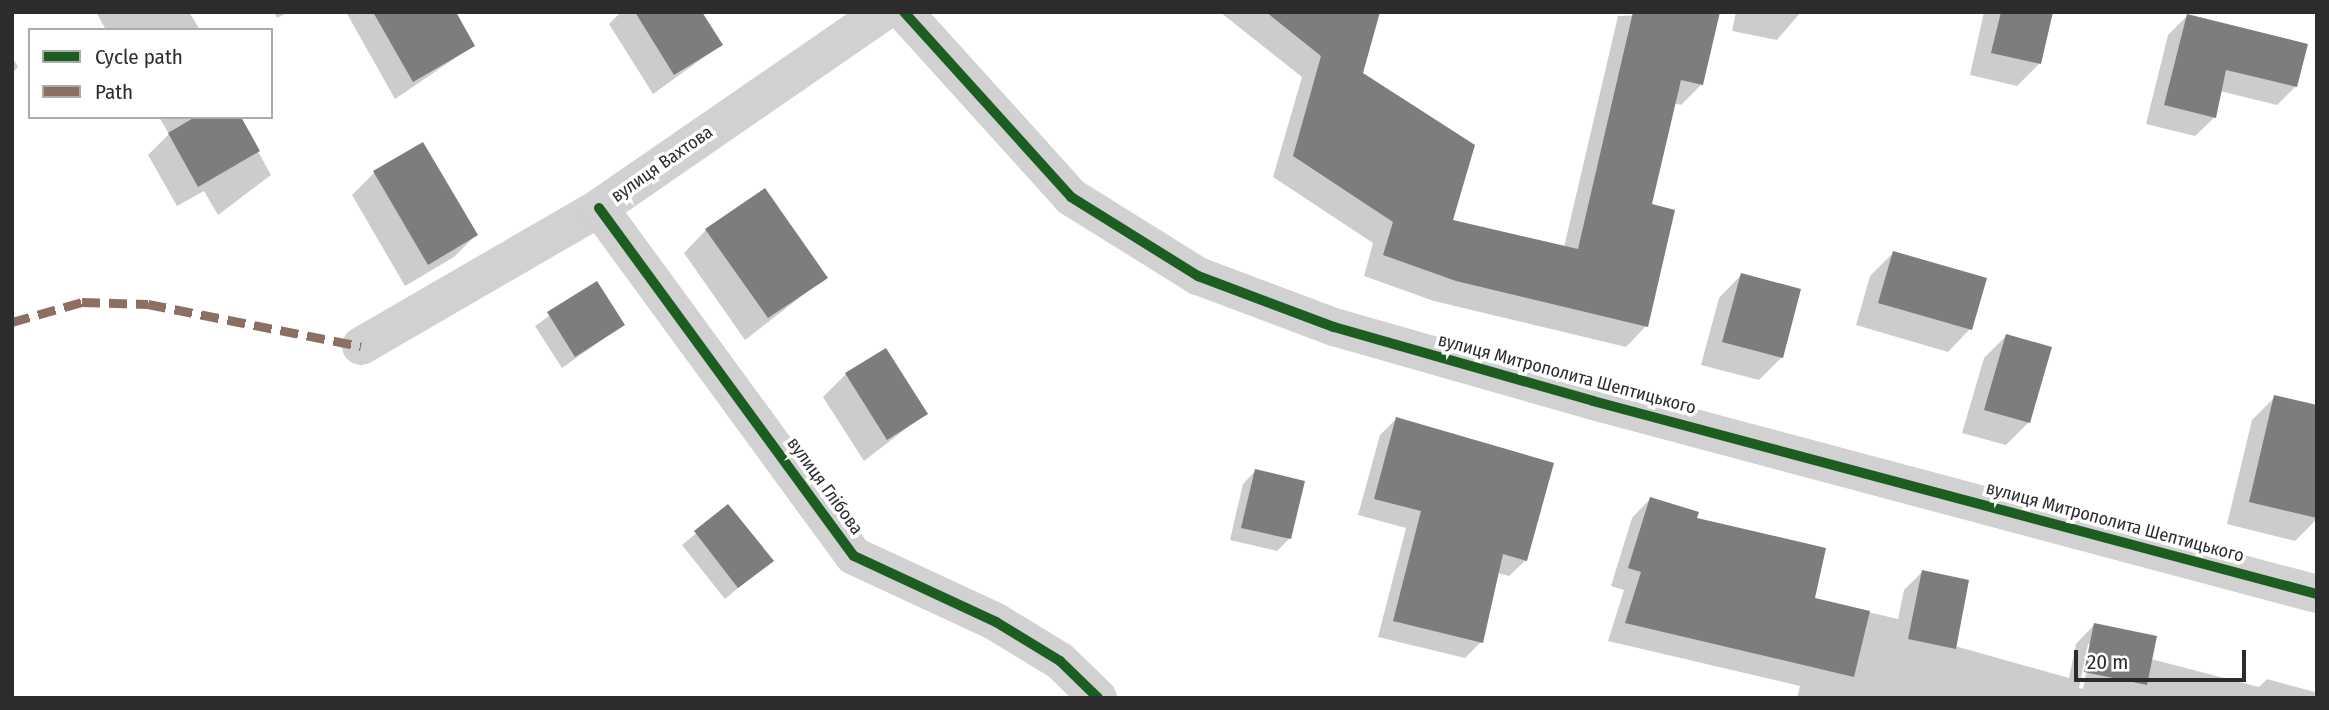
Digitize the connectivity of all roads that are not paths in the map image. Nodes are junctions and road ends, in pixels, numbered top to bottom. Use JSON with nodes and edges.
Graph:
{"nodes":[{"id":1,"x":883,"y":12,"type":"edge"},
{"id":2,"x":904,"y":12,"type":"edge"},
{"id":3,"x":599,"y":208,"type":"junction"},
{"id":4,"x":360,"y":346,"type":"dead end"},
{"id":5,"x":2317,"y":594,"type":"edge"},
{"id":6,"x":1098,"y":698,"type":"edge"}],
"edges":[{"from":1,"to":3,"type":"street","name":"вулиця Вахтова"},
{"from":2,"to":5,"type":"street","name":"вулиця Митрополита Шептицького"},
{"from":3,"to":4,"type":"street","name":"вулиця Вахтова"},
{"from":3,"to":6,"type":"street","name":"вулиця Глібова"}]}
